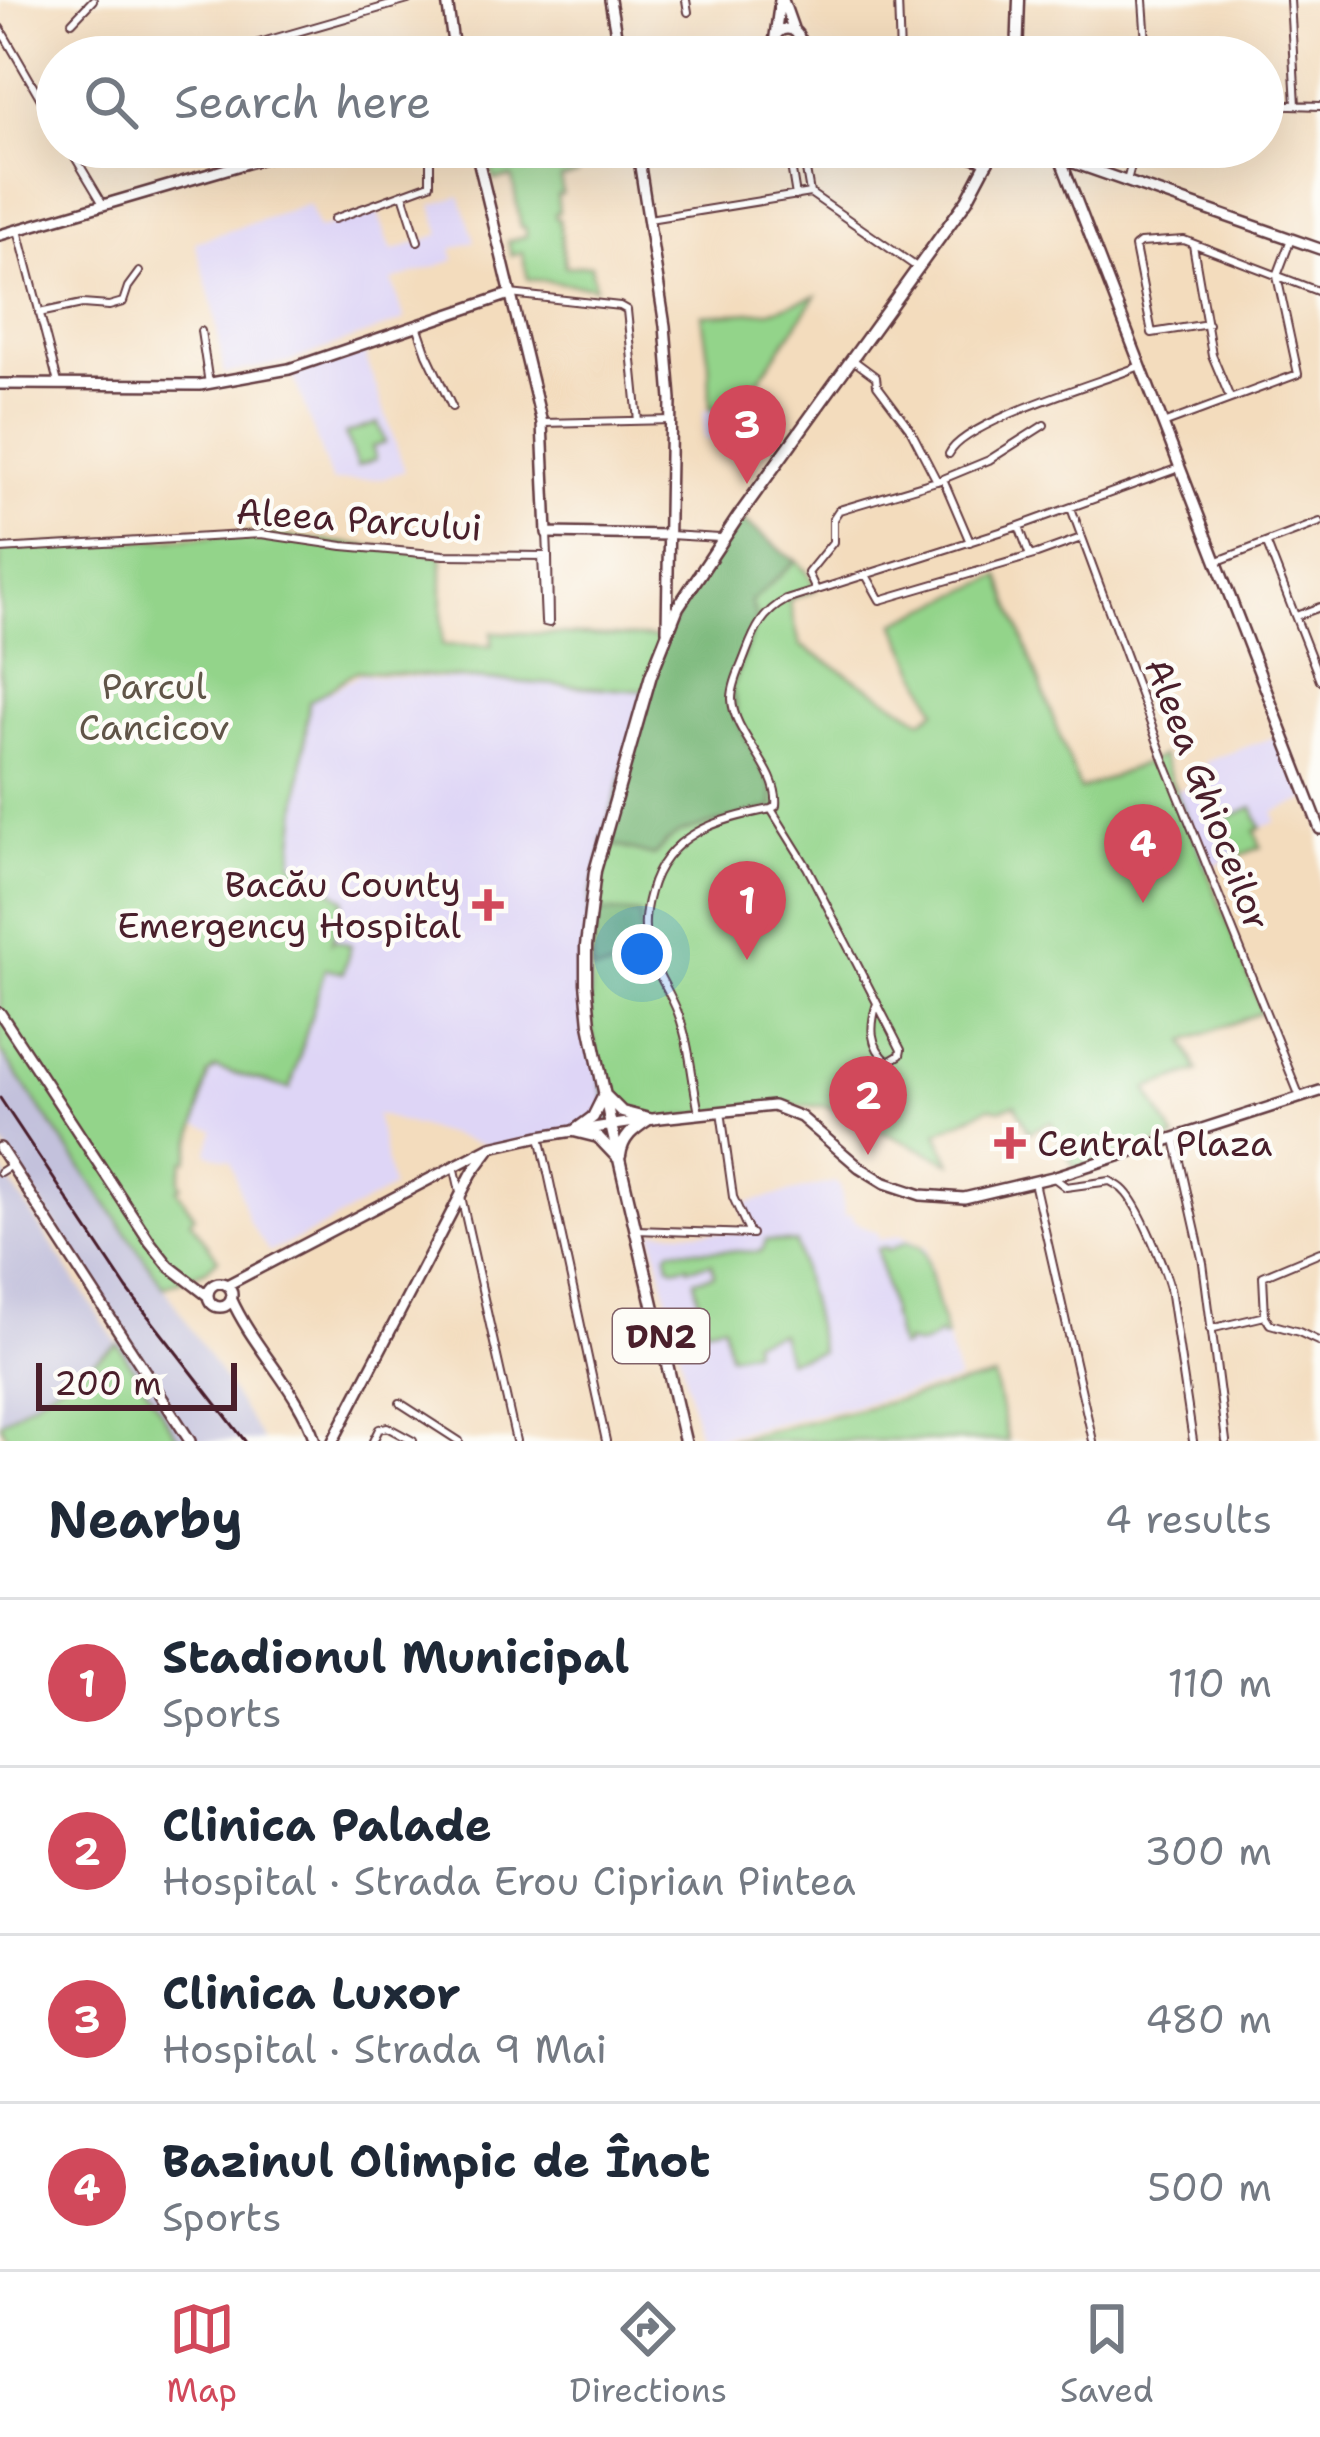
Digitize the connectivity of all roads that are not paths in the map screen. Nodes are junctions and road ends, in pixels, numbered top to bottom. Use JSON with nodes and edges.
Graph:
{"nodes":[{"id":1,"x":93,"y":0,"type":"edge"},
{"id":2,"x":407,"y":0,"type":"edge"},
{"id":3,"x":447,"y":0,"type":"edge"},
{"id":4,"x":610,"y":0,"type":"edge"},
{"id":5,"x":686,"y":0,"type":"edge"},
{"id":6,"x":782,"y":0,"type":"edge"},
{"id":7,"x":898,"y":0,"type":"edge"},
{"id":8,"x":1019,"y":0,"type":"edge"},
{"id":9,"x":1143,"y":0,"type":"edge"},
{"id":10,"x":1291,"y":0,"type":"edge"},
{"id":11,"x":688,"y":12,"type":"dead end"},
{"id":12,"x":72,"y":22,"type":"dead end"},
{"id":13,"x":0,"y":28,"type":"edge"},
{"id":14,"x":794,"y":32,"type":"junction"},
{"id":15,"x":287,"y":36,"type":"edge"},
{"id":16,"x":452,"y":36,"type":"edge"},
{"id":17,"x":616,"y":36,"type":"edge"},
{"id":18,"x":775,"y":36,"type":"joint"},
{"id":19,"x":796,"y":36,"type":"edge"},
{"id":20,"x":899,"y":36,"type":"edge"},
{"id":21,"x":1018,"y":36,"type":"edge"},
{"id":22,"x":1146,"y":36,"type":"edge"},
{"id":23,"x":36,"y":91,"type":"edge"},
{"id":24,"x":1284,"y":105,"type":"edge"},
{"id":25,"x":1296,"y":105,"type":"junction"},
{"id":26,"x":1320,"y":106,"type":"edge"},
{"id":27,"x":82,"y":168,"type":"edge"},
{"id":28,"x":229,"y":168,"type":"edge"},
{"id":29,"x":430,"y":168,"type":"edge"},
{"id":30,"x":480,"y":168,"type":"edge"},
{"id":31,"x":640,"y":168,"type":"edge"},
{"id":32,"x":791,"y":168,"type":"edge"},
{"id":33,"x":806,"y":168,"type":"edge"},
{"id":34,"x":985,"y":168,"type":"edge"},
{"id":35,"x":1064,"y":168,"type":"edge"},
{"id":36,"x":1089,"y":168,"type":"edge"},
{"id":37,"x":1130,"y":168,"type":"edge"},
{"id":38,"x":1126,"y":181,"type":"junction"},
{"id":39,"x":403,"y":194,"type":"junction"},
{"id":40,"x":810,"y":194,"type":"junction"},
{"id":41,"x":796,"y":196,"type":"junction"},
{"id":42,"x":103,"y":204,"type":"junction"},
{"id":43,"x":334,"y":219,"type":"dead end"},
{"id":44,"x":649,"y":219,"type":"junction"},
{"id":45,"x":18,"y":230,"type":"junction"},
{"id":46,"x":0,"y":235,"type":"edge"},
{"id":47,"x":1291,"y":239,"type":"junction"},
{"id":48,"x":418,"y":241,"type":"dead end"},
{"id":49,"x":1192,"y":242,"type":"junction"},
{"id":50,"x":1320,"y":249,"type":"edge"},
{"id":51,"x":1215,"y":251,"type":"junction"},
{"id":52,"x":1197,"y":266,"type":"junction"},
{"id":53,"x":918,"y":268,"type":"junction"},
{"id":54,"x":139,"y":272,"type":"dead end"},
{"id":55,"x":1277,"y":276,"type":"junction"},
{"id":56,"x":1320,"y":292,"type":"edge"},
{"id":57,"x":510,"y":294,"type":"junction"},
{"id":58,"x":39,"y":313,"type":"junction"},
{"id":59,"x":1208,"y":324,"type":"junction"},
{"id":60,"x":417,"y":325,"type":"junction"},
{"id":61,"x":201,"y":331,"type":"dead end"},
{"id":62,"x":853,"y":360,"type":"junction"},
{"id":63,"x":1140,"y":366,"type":"junction"},
{"id":64,"x":0,"y":384,"type":"edge"},
{"id":65,"x":209,"y":384,"type":"junction"},
{"id":66,"x":59,"y":386,"type":"junction"},
{"id":67,"x":1229,"y":398,"type":"junction"},
{"id":68,"x":452,"y":407,"type":"dead end"},
{"id":69,"x":672,"y":420,"type":"junction"},
{"id":70,"x":638,"y":421,"type":"junction"},
{"id":71,"x":542,"y":423,"type":"junction"},
{"id":72,"x":1163,"y":424,"type":"junction"},
{"id":73,"x":1044,"y":425,"type":"dead end"},
{"id":74,"x":949,"y":454,"type":"dead end"},
{"id":75,"x":1179,"y":468,"type":"junction"},
{"id":76,"x":940,"y":480,"type":"junction"},
{"id":77,"x":1070,"y":508,"type":"junction"},
{"id":78,"x":1320,"y":522,"type":"edge"},
{"id":79,"x":1019,"y":526,"type":"junction"},
{"id":80,"x":547,"y":533,"type":"junction"},
{"id":81,"x":669,"y":535,"type":"junction"},
{"id":82,"x":724,"y":538,"type":"junction"},
{"id":83,"x":1081,"y":538,"type":"junction"},
{"id":84,"x":970,"y":542,"type":"junction"},
{"id":85,"x":1267,"y":544,"type":"junction"},
{"id":86,"x":0,"y":549,"type":"edge"},
{"id":87,"x":545,"y":556,"type":"junction"},
{"id":88,"x":1030,"y":556,"type":"junction"},
{"id":89,"x":1214,"y":562,"type":"junction"},
{"id":90,"x":866,"y":575,"type":"junction"},
{"id":91,"x":816,"y":590,"type":"junction"},
{"id":92,"x":1320,"y":607,"type":"edge"},
{"id":93,"x":1296,"y":616,"type":"junction"},
{"id":94,"x":665,"y":634,"type":"junction"},
{"id":95,"x":1320,"y":680,"type":"edge"},
{"id":96,"x":771,"y":809,"type":"junction"},
{"id":97,"x":1320,"y":829,"type":"edge"},
{"id":98,"x":877,"y":1003,"type":"junction"},
{"id":99,"x":0,"y":1013,"type":"edge"},
{"id":100,"x":1320,"y":1091,"type":"edge"},
{"id":101,"x":604,"y":1094,"type":"junction"},
{"id":102,"x":1300,"y":1097,"type":"junction"},
{"id":103,"x":721,"y":1111,"type":"junction"},
{"id":104,"x":699,"y":1113,"type":"junction"},
{"id":105,"x":649,"y":1119,"type":"junction"},
{"id":106,"x":610,"y":1125,"type":"junction"},
{"id":107,"x":574,"y":1131,"type":"junction"},
{"id":108,"x":540,"y":1136,"type":"junction"},
{"id":109,"x":1175,"y":1139,"type":"junction"},
{"id":110,"x":491,"y":1147,"type":"junction"},
{"id":111,"x":0,"y":1148,"type":"edge"},
{"id":112,"x":619,"y":1159,"type":"junction"},
{"id":113,"x":11,"y":1165,"type":"junction"},
{"id":114,"x":454,"y":1165,"type":"junction"},
{"id":115,"x":0,"y":1172,"type":"edge"},
{"id":116,"x":1052,"y":1177,"type":"junction"},
{"id":117,"x":1034,"y":1182,"type":"junction"},
{"id":118,"x":461,"y":1195,"type":"junction"},
{"id":119,"x":636,"y":1231,"type":"junction"},
{"id":120,"x":1320,"y":1252,"type":"edge"},
{"id":121,"x":227,"y":1285,"type":"junction"},
{"id":122,"x":210,"y":1290,"type":"junction"},
{"id":123,"x":232,"y":1298,"type":"junction"},
{"id":124,"x":220,"y":1307,"type":"junction"},
{"id":125,"x":1264,"y":1316,"type":"junction"},
{"id":126,"x":241,"y":1320,"type":"junction"},
{"id":127,"x":1210,"y":1329,"type":"junction"},
{"id":128,"x":1320,"y":1342,"type":"edge"},
{"id":129,"x":400,"y":1403,"type":"dead end"},
{"id":130,"x":315,"y":1438,"type":"edge"},
{"id":131,"x":334,"y":1439,"type":"edge"},
{"id":132,"x":516,"y":1439,"type":"edge"},
{"id":133,"x":190,"y":1441,"type":"edge"},
{"id":134,"x":373,"y":1441,"type":"edge"},
{"id":135,"x":413,"y":1441,"type":"edge"},
{"id":136,"x":458,"y":1441,"type":"edge"},
{"id":137,"x":503,"y":1441,"type":"edge"},
{"id":138,"x":606,"y":1441,"type":"edge"},
{"id":139,"x":685,"y":1441,"type":"edge"},
{"id":140,"x":1093,"y":1441,"type":"edge"},
{"id":141,"x":1193,"y":1441,"type":"edge"},
{"id":142,"x":1226,"y":1441,"type":"edge"}],
"edges":[{"from":1,"to":12,"type":"street"},
{"from":2,"to":15,"type":"street"},
{"from":3,"to":16,"type":"street"},
{"from":4,"to":17,"type":"street"},
{"from":5,"to":11,"type":"street"},
{"from":6,"to":14,"type":"street"},
{"from":6,"to":18,"type":"street"},
{"from":7,"to":20,"type":"street"},
{"from":8,"to":21,"type":"main road"},
{"from":9,"to":22,"type":"street"},
{"from":10,"to":25,"type":"street"},
{"from":13,"to":23,"type":"street"},
{"from":14,"to":18,"type":"street"},
{"from":14,"to":19,"type":"street"},
{"from":24,"to":25,"type":"street"},
{"from":25,"to":26,"type":"street"},
{"from":27,"to":42,"type":"street"},
{"from":28,"to":42,"type":"street"},
{"from":29,"to":39,"type":"street"},
{"from":30,"to":57,"type":"street"},
{"from":31,"to":44,"type":"street"},
{"from":32,"to":41,"type":"street"},
{"from":33,"to":40,"type":"street"},
{"from":34,"to":53,"type":"main road","number":"DN2"},
{"from":35,"to":63,"type":"street"},
{"from":36,"to":38,"type":"street"},
{"from":37,"to":38,"type":"street"},
{"from":38,"to":47,"type":"street"},
{"from":39,"to":43,"type":"street"},
{"from":39,"to":48,"type":"street"},
{"from":40,"to":41,"type":"street"},
{"from":40,"to":53,"type":"street"},
{"from":41,"to":44,"type":"street"},
{"from":42,"to":45,"type":"street"},
{"from":44,"to":69,"type":"street"},
{"from":45,"to":46,"type":"street"},
{"from":45,"to":58,"type":"street"},
{"from":47,"to":50,"type":"street"},
{"from":47,"to":55,"type":"street"},
{"from":49,"to":51,"type":"street"},
{"from":49,"to":52,"type":"street"},
{"from":49,"to":59,"type":"street"},
{"from":51,"to":52,"type":"street"},
{"from":51,"to":55,"type":"street"},
{"from":52,"to":59,"type":"street"},
{"from":53,"to":62,"type":"main road","number":"DN2"},
{"from":54,"to":58,"type":"street"},
{"from":55,"to":56,"type":"street"},
{"from":55,"to":67,"type":"street"},
{"from":57,"to":60,"type":"street"},
{"from":57,"to":70,"type":"street"},
{"from":57,"to":71,"type":"street"},
{"from":58,"to":66,"type":"street"},
{"from":59,"to":67,"type":"street"},
{"from":60,"to":65,"type":"street"},
{"from":60,"to":68,"type":"street"},
{"from":61,"to":65,"type":"street"},
{"from":62,"to":76,"type":"street"},
{"from":62,"to":82,"type":"main road","number":"DN2"},
{"from":63,"to":72,"type":"street"},
{"from":63,"to":74,"type":"street"},
{"from":64,"to":66,"type":"street"},
{"from":65,"to":66,"type":"street"},
{"from":67,"to":72,"type":"street"},
{"from":69,"to":70,"type":"street"},
{"from":69,"to":81,"type":"street"},
{"from":70,"to":71,"type":"street"},
{"from":71,"to":80,"type":"street"},
{"from":72,"to":75,"type":"street"},
{"from":73,"to":76,"type":"street"},
{"from":75,"to":77,"type":"street"},
{"from":75,"to":89,"type":"street"},
{"from":76,"to":84,"type":"street"},
{"from":76,"to":91,"type":"street"},
{"from":77,"to":79,"type":"street"},
{"from":77,"to":83,"type":"street","name":"Aleea Ghioceilor"},
{"from":78,"to":85,"type":"street"},
{"from":79,"to":84,"type":"street"},
{"from":79,"to":88,"type":"street"},
{"from":80,"to":81,"type":"street"},
{"from":80,"to":87,"type":"street"},
{"from":81,"to":82,"type":"street"},
{"from":81,"to":94,"type":"street"},
{"from":82,"to":94,"type":"main road","number":"DN2"},
{"from":83,"to":88,"type":"street"},
{"from":83,"to":102,"type":"street","name":"Aleea Ghioceilor"},
{"from":84,"to":90,"type":"street"},
{"from":85,"to":89,"type":"street"},
{"from":85,"to":93,"type":"street"},
{"from":86,"to":87,"type":"street","name":"Aleea Parcului"},
{"from":87,"to":87,"type":"street"},
{"from":88,"to":90,"type":"street"},
{"from":89,"to":97,"type":"street"},
{"from":90,"to":91,"type":"street"},
{"from":91,"to":96,"type":"street"},
{"from":92,"to":93,"type":"street"},
{"from":93,"to":95,"type":"street"},
{"from":94,"to":101,"type":"main road","number":"DN2"},
{"from":96,"to":98,"type":"street"},
{"from":96,"to":104,"type":"street"},
{"from":98,"to":98,"type":"street"},
{"from":99,"to":122,"type":"street"},
{"from":100,"to":102,"type":"street"},
{"from":101,"to":105,"type":"main road"},
{"from":101,"to":106,"type":"main road","number":"DN2"},
{"from":101,"to":107,"type":"main road"},
{"from":102,"to":109,"type":"street"},
{"from":103,"to":104,"type":"street"},
{"from":103,"to":117,"type":"street"},
{"from":103,"to":119,"type":"street"},
{"from":104,"to":105,"type":"street"},
{"from":105,"to":106,"type":"street"},
{"from":105,"to":112,"type":"main road"},
{"from":106,"to":107,"type":"street"},
{"from":106,"to":112,"type":"main road","number":"DN2"},
{"from":107,"to":108,"type":"street"},
{"from":107,"to":112,"type":"main road"},
{"from":108,"to":110,"type":"street"},
{"from":108,"to":138,"type":"street"},
{"from":109,"to":116,"type":"street"},
{"from":109,"to":127,"type":"street"},
{"from":110,"to":114,"type":"street"},
{"from":110,"to":118,"type":"street"},
{"from":111,"to":113,"type":"street"},
{"from":112,"to":119,"type":"main road","number":"DN2"},
{"from":113,"to":115,"type":"street"},
{"from":113,"to":133,"type":"street"},
{"from":114,"to":118,"type":"street"},
{"from":114,"to":121,"type":"street"},
{"from":116,"to":117,"type":"street"},
{"from":116,"to":141,"type":"street"},
{"from":117,"to":140,"type":"street"},
{"from":118,"to":131,"type":"street"},
{"from":118,"to":132,"type":"street"},
{"from":119,"to":139,"type":"main road","number":"DN2"},
{"from":120,"to":125,"type":"street"},
{"from":121,"to":122,"type":"street"},
{"from":121,"to":123,"type":"street"},
{"from":122,"to":124,"type":"street"},
{"from":123,"to":124,"type":"street"},
{"from":123,"to":126,"type":"street"},
{"from":124,"to":126,"type":"street"},
{"from":125,"to":127,"type":"street"},
{"from":125,"to":128,"type":"street"},
{"from":126,"to":130,"type":"street"},
{"from":127,"to":142,"type":"street"},
{"from":129,"to":136,"type":"street"},
{"from":130,"to":131,"type":"street"},
{"from":132,"to":137,"type":"street"},
{"from":134,"to":135,"type":"street"}]}
